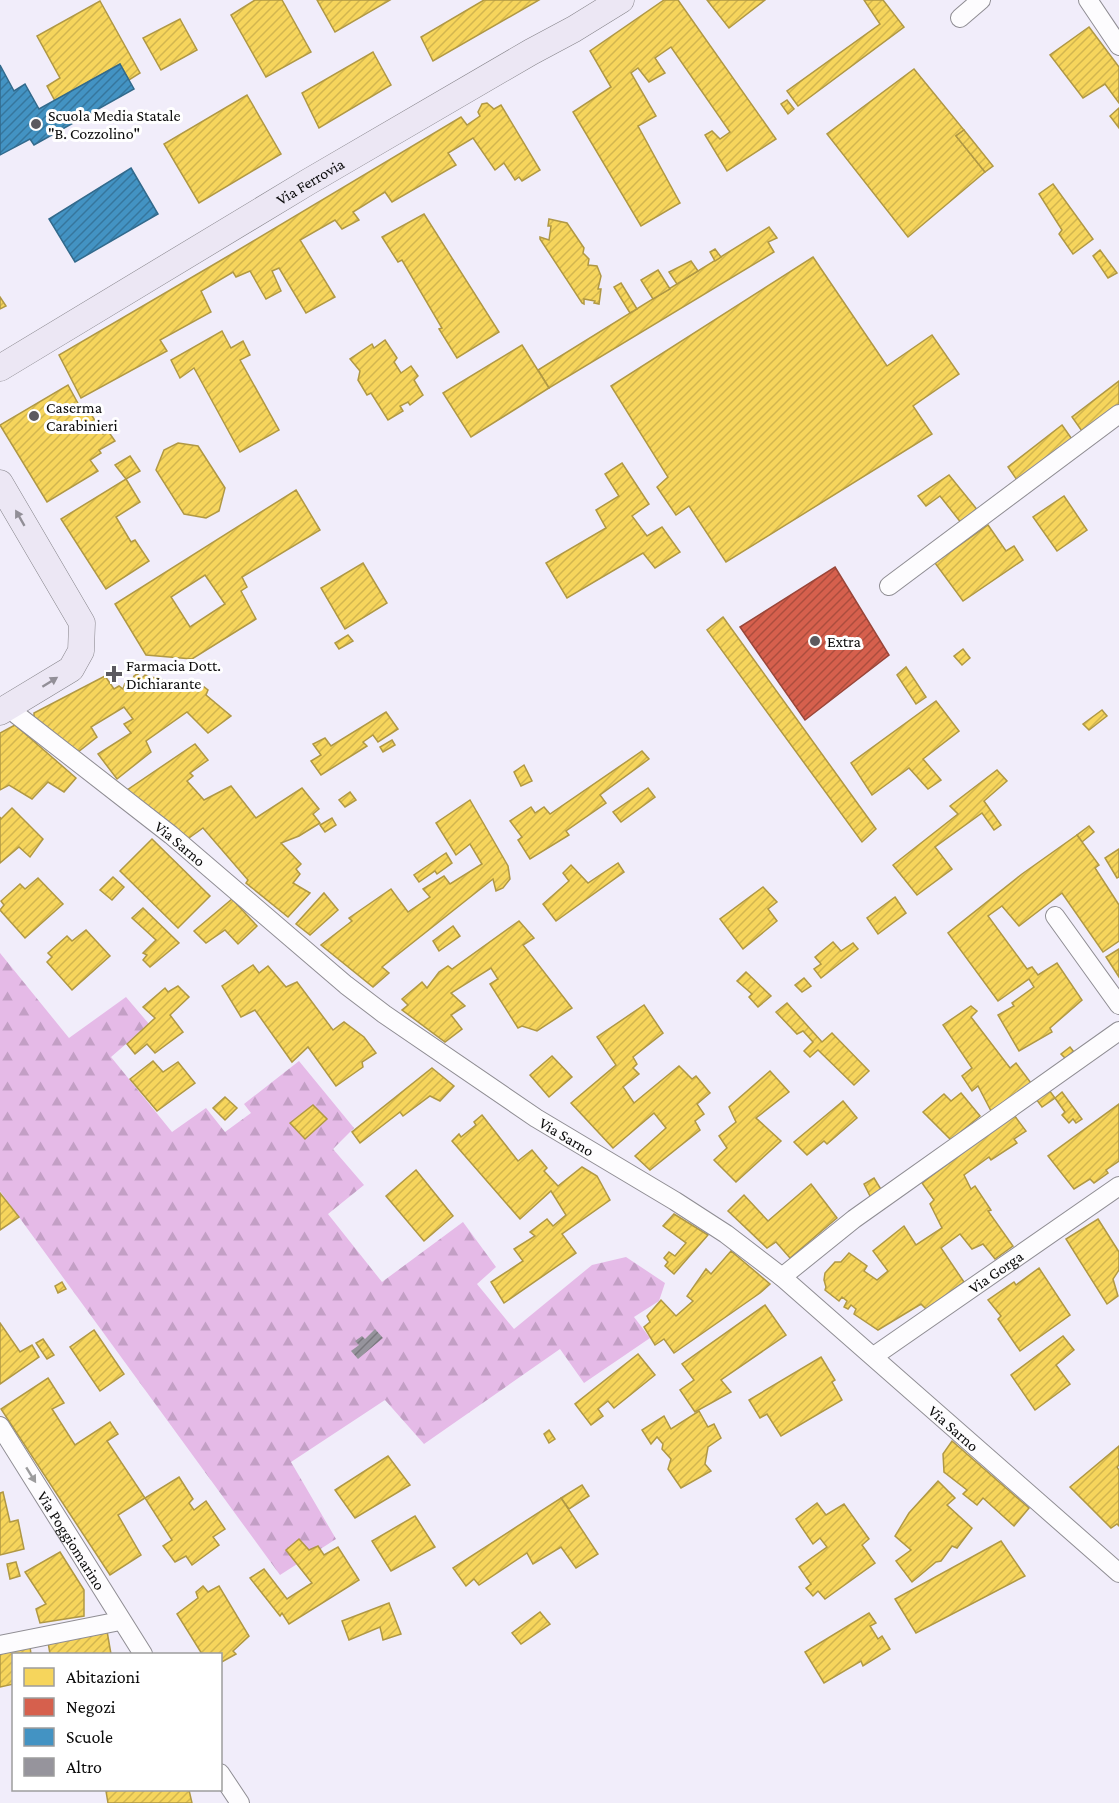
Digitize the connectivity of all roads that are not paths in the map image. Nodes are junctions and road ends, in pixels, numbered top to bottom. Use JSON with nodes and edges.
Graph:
{"nodes":[{"id":1,"x":981,"y":0,"type":"edge"},
{"id":2,"x":1088,"y":0,"type":"edge"},
{"id":3,"x":616,"y":1,"type":"edge"},
{"id":4,"x":960,"y":18,"type":"dead end"},
{"id":5,"x":1119,"y":46,"type":"edge"},
{"id":6,"x":0,"y":368,"type":"edge"},
{"id":7,"x":1119,"y":414,"type":"edge"},
{"id":8,"x":0,"y":483,"type":"edge"},
{"id":9,"x":889,"y":586,"type":"dead end"},
{"id":10,"x":4,"y":710,"type":"edge"},
{"id":11,"x":1055,"y":916,"type":"dead end"},
{"id":12,"x":1119,"y":1005,"type":"edge"},
{"id":13,"x":1119,"y":1031,"type":"edge"},
{"id":14,"x":1119,"y":1186,"type":"edge"},
{"id":15,"x":782,"y":1277,"type":"junction"},
{"id":16,"x":874,"y":1356,"type":"junction"},
{"id":17,"x":0,"y":1426,"type":"edge"},
{"id":18,"x":1119,"y":1573,"type":"edge"},
{"id":19,"x":120,"y":1621,"type":"junction"},
{"id":20,"x":0,"y":1645,"type":"edge"},
{"id":21,"x":141,"y":1653,"type":"edge"},
{"id":22,"x":222,"y":1776,"type":"edge"},
{"id":23,"x":240,"y":1803,"type":"edge"}],
"edges":[{"from":1,"to":4,"type":"street"},
{"from":2,"to":5,"type":"street"},
{"from":3,"to":6,"type":"main road","name":"Via Ferrovia"},
{"from":7,"to":9,"type":"street"},
{"from":10,"to":8,"type":"main road","one_way":true},
{"from":10,"to":15,"type":"street","name":"Via Sarno"},
{"from":11,"to":12,"type":"street"},
{"from":13,"to":15,"type":"street"},
{"from":14,"to":16,"type":"street","name":"Via Gorga"},
{"from":15,"to":16,"type":"street","name":"Via Sarno"},
{"from":16,"to":18,"type":"street","name":"Via Sarno"},
{"from":17,"to":19,"type":"street","name":"Via Poggiomarino","one_way":true},
{"from":19,"to":20,"type":"street"},
{"from":19,"to":21,"type":"street","name":"Via Poggiomarino"},
{"from":22,"to":23,"type":"street"}]}
